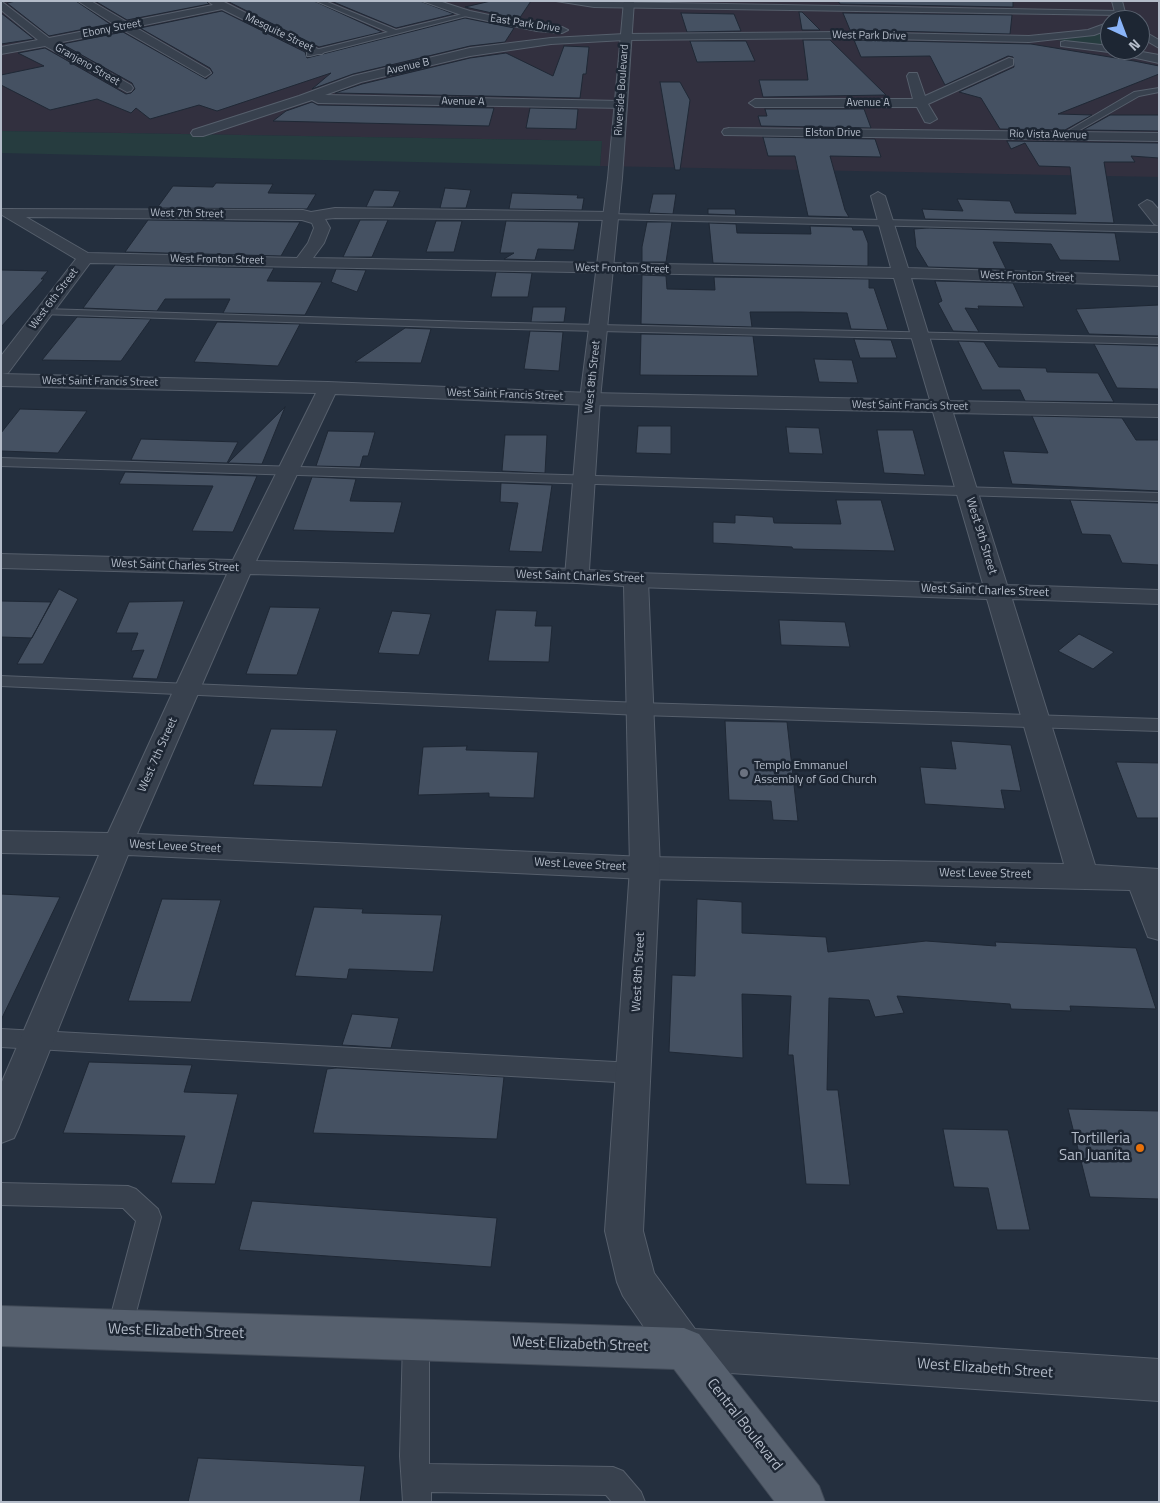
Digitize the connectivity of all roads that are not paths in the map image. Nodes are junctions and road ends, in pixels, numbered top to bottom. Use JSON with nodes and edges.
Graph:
{"nodes":[{"id":1,"x":83,"y":1,"type":"edge"},
{"id":2,"x":318,"y":1,"type":"edge"},
{"id":3,"x":427,"y":1,"type":"edge"},
{"id":4,"x":559,"y":1,"type":"edge"},
{"id":5,"x":628,"y":3,"type":"edge"},
{"id":6,"x":1,"y":4,"type":"edge"},
{"id":7,"x":218,"y":4,"type":"edge"},
{"id":8,"x":471,"y":14,"type":"junction"},
{"id":9,"x":1100,"y":15,"type":"edge"},
{"id":10,"x":125,"y":26,"type":"junction"},
{"id":11,"x":1100,"y":29,"type":"edge"},
{"id":12,"x":396,"y":33,"type":"junction"},
{"id":13,"x":625,"y":37,"type":"junction"},
{"id":14,"x":1028,"y":39,"type":"junction"},
{"id":15,"x":48,"y":42,"type":"junction"},
{"id":16,"x":1100,"y":49,"type":"edge"},
{"id":17,"x":1,"y":51,"type":"edge"},
{"id":18,"x":314,"y":53,"type":"joint"},
{"id":19,"x":1009,"y":62,"type":"dead end"},
{"id":20,"x":206,"y":73,"type":"dead end"},
{"id":21,"x":913,"y":76,"type":"dead end"},
{"id":22,"x":127,"y":88,"type":"dead end"},
{"id":23,"x":1159,"y":90,"type":"edge"},
{"id":24,"x":304,"y":99,"type":"junction"},
{"id":25,"x":755,"y":103,"type":"dead end"},
{"id":26,"x":921,"y":104,"type":"junction"},
{"id":27,"x":621,"y":105,"type":"junction"},
{"id":28,"x":729,"y":132,"type":"dead end"},
{"id":29,"x":198,"y":133,"type":"dead end"},
{"id":30,"x":937,"y":134,"type":"junction"},
{"id":31,"x":1063,"y":136,"type":"junction"},
{"id":32,"x":1159,"y":137,"type":"edge"},
{"id":33,"x":615,"y":178,"type":"joint"},
{"id":34,"x":878,"y":196,"type":"dead end"},
{"id":35,"x":1147,"y":205,"type":"dead end"},
{"id":36,"x":4,"y":211,"type":"edge"},
{"id":37,"x":311,"y":217,"type":"junction"},
{"id":38,"x":610,"y":217,"type":"junction"},
{"id":39,"x":1159,"y":221,"type":"edge"},
{"id":40,"x":886,"y":224,"type":"junction"},
{"id":41,"x":1159,"y":229,"type":"edge"},
{"id":42,"x":85,"y":258,"type":"junction"},
{"id":43,"x":303,"y":261,"type":"junction"},
{"id":44,"x":604,"y":269,"type":"junction"},
{"id":45,"x":901,"y":273,"type":"junction"},
{"id":46,"x":1159,"y":281,"type":"edge"},
{"id":47,"x":44,"y":312,"type":"junction"},
{"id":48,"x":598,"y":328,"type":"junction"},
{"id":49,"x":920,"y":335,"type":"junction"},
{"id":50,"x":1159,"y":341,"type":"edge"},
{"id":51,"x":1,"y":369,"type":"edge"},
{"id":52,"x":1,"y":380,"type":"edge"},
{"id":53,"x":328,"y":388,"type":"junction"},
{"id":54,"x":590,"y":399,"type":"junction"},
{"id":55,"x":943,"y":407,"type":"junction"},
{"id":56,"x":1159,"y":412,"type":"edge"},
{"id":57,"x":1,"y":462,"type":"edge"},
{"id":58,"x":288,"y":470,"type":"junction"},
{"id":59,"x":584,"y":478,"type":"junction"},
{"id":60,"x":968,"y":492,"type":"junction"},
{"id":61,"x":1159,"y":497,"type":"edge"},
{"id":62,"x":1,"y":561,"type":"edge"},
{"id":63,"x":240,"y":568,"type":"junction"},
{"id":64,"x":577,"y":576,"type":"junction"},
{"id":65,"x":636,"y":580,"type":"junction"},
{"id":66,"x":998,"y":592,"type":"junction"},
{"id":67,"x":1159,"y":597,"type":"edge"},
{"id":68,"x":1,"y":681,"type":"edge"},
{"id":69,"x":188,"y":688,"type":"junction"},
{"id":70,"x":640,"y":709,"type":"junction"},
{"id":71,"x":1036,"y":719,"type":"junction"},
{"id":72,"x":1159,"y":725,"type":"edge"},
{"id":73,"x":1,"y":842,"type":"edge"},
{"id":74,"x":118,"y":844,"type":"junction"},
{"id":75,"x":645,"y":868,"type":"junction"},
{"id":76,"x":1084,"y":876,"type":"junction"},
{"id":77,"x":1150,"y":879,"type":"edge"},
{"id":78,"x":1159,"y":928,"type":"edge"},
{"id":79,"x":1,"y":1038,"type":"edge"},
{"id":80,"x":38,"y":1039,"type":"junction"},
{"id":81,"x":634,"y":1073,"type":"junction"},
{"id":82,"x":1,"y":1127,"type":"edge"},
{"id":83,"x":1,"y":1194,"type":"edge"},
{"id":84,"x":1,"y":1326,"type":"edge"},
{"id":85,"x":120,"y":1330,"type":"junction"},
{"id":86,"x":416,"y":1340,"type":"junction"},
{"id":87,"x":684,"y":1349,"type":"junction"},
{"id":88,"x":1159,"y":1380,"type":"edge"},
{"id":89,"x":417,"y":1490,"type":"edge"},
{"id":90,"x":631,"y":1502,"type":"edge"},
{"id":91,"x":804,"y":1502,"type":"edge"}],
"edges":[{"from":1,"to":10,"type":"street"},
{"from":2,"to":12,"type":"lane"},
{"from":3,"to":8,"type":"street","name":"East Park Drive"},
{"from":4,"to":5,"type":"lane"},
{"from":5,"to":9,"type":"lane"},
{"from":5,"to":13,"type":"street","name":"Riverside Boulevard"},
{"from":6,"to":15,"type":"street","name":"Granjeno Street"},
{"from":7,"to":10,"type":"street","name":"Ebony Street"},
{"from":7,"to":18,"type":"street","name":"Mesquite Street"},
{"from":8,"to":12,"type":"lane"},
{"from":8,"to":13,"type":"street","name":"East Park Drive"},
{"from":10,"to":15,"type":"street","name":"Ebony Street"},
{"from":10,"to":20,"type":"street"},
{"from":11,"to":14,"type":"street","name":"West Park Drive"},
{"from":12,"to":18,"type":"lane"},
{"from":13,"to":14,"type":"street","name":"West Park Drive"},
{"from":13,"to":24,"type":"street","name":"Avenue B"},
{"from":13,"to":27,"type":"street","name":"Riverside Boulevard"},
{"from":14,"to":16,"type":"street"},
{"from":15,"to":17,"type":"street","name":"Ebony Street"},
{"from":15,"to":22,"type":"street","name":"Granjeno Street"},
{"from":19,"to":26,"type":"street","name":"Avenue A"},
{"from":21,"to":26,"type":"street"},
{"from":23,"to":31,"type":"lane"},
{"from":24,"to":27,"type":"street","name":"Avenue A"},
{"from":24,"to":29,"type":"street","name":"Avenue B"},
{"from":25,"to":26,"type":"street","name":"Avenue A"},
{"from":26,"to":30,"type":"street"},
{"from":27,"to":33,"type":"street","name":"Riverside Boulevard"},
{"from":28,"to":30,"type":"street","name":"Elston Drive"},
{"from":30,"to":31,"type":"street","name":"Rio Vista Avenue"},
{"from":31,"to":32,"type":"street","name":"Rio Vista Avenue"},
{"from":33,"to":38,"type":"street","name":"West 8th Street"},
{"from":34,"to":40,"type":"street","name":"West 9th Street"},
{"from":35,"to":39,"type":"street"},
{"from":36,"to":37,"type":"street","name":"West 7th Street"},
{"from":36,"to":42,"type":"street","name":"West 6th Street"},
{"from":37,"to":38,"type":"street","name":"West 7th Street"},
{"from":37,"to":43,"type":"street"},
{"from":38,"to":40,"type":"lane"},
{"from":38,"to":44,"type":"street","name":"West 8th Street"},
{"from":40,"to":41,"type":"lane"},
{"from":40,"to":45,"type":"street","name":"West 9th Street"},
{"from":42,"to":43,"type":"street","name":"West Fronton Street"},
{"from":42,"to":47,"type":"street","name":"West 6th Street"},
{"from":43,"to":44,"type":"street","name":"West Fronton Street"},
{"from":44,"to":45,"type":"street","name":"West Fronton Street"},
{"from":44,"to":48,"type":"street","name":"West 8th Street"},
{"from":45,"to":46,"type":"street","name":"West Fronton Street"},
{"from":45,"to":49,"type":"street","name":"West 9th Street"},
{"from":47,"to":48,"type":"lane"},
{"from":47,"to":51,"type":"street","name":"West 6th Street"},
{"from":48,"to":49,"type":"lane"},
{"from":48,"to":54,"type":"street","name":"West 8th Street"},
{"from":49,"to":50,"type":"lane"},
{"from":49,"to":55,"type":"street","name":"West 9th Street"},
{"from":52,"to":53,"type":"street","name":"West Saint Francis Street"},
{"from":53,"to":54,"type":"street","name":"West Saint Francis Street"},
{"from":53,"to":58,"type":"street","name":"West 7th Street"},
{"from":54,"to":55,"type":"street","name":"West Saint Francis Street"},
{"from":54,"to":59,"type":"street","name":"West 8th Street"},
{"from":55,"to":56,"type":"street","name":"West Saint Francis Street"},
{"from":55,"to":60,"type":"street","name":"West 9th Street"},
{"from":57,"to":58,"type":"lane"},
{"from":58,"to":59,"type":"lane"},
{"from":58,"to":63,"type":"street","name":"West 7th Street"},
{"from":59,"to":60,"type":"lane"},
{"from":59,"to":64,"type":"street","name":"West 8th Street"},
{"from":60,"to":61,"type":"lane"},
{"from":60,"to":66,"type":"street","name":"West 9th Street"},
{"from":62,"to":63,"type":"street","name":"West Saint Charles Street"},
{"from":63,"to":64,"type":"street","name":"West Saint Charles Street"},
{"from":63,"to":69,"type":"street","name":"West 7th Street"},
{"from":64,"to":65,"type":"street","name":"West Saint Charles Street"},
{"from":65,"to":66,"type":"street","name":"West Saint Charles Street"},
{"from":65,"to":70,"type":"street","name":"West 8th Street"},
{"from":66,"to":67,"type":"street","name":"West Saint Charles Street"},
{"from":66,"to":71,"type":"street","name":"West 9th Street"},
{"from":68,"to":69,"type":"lane"},
{"from":69,"to":70,"type":"lane"},
{"from":69,"to":74,"type":"street","name":"West 7th Street"},
{"from":70,"to":71,"type":"lane"},
{"from":70,"to":75,"type":"street","name":"West 8th Street"},
{"from":71,"to":72,"type":"lane"},
{"from":71,"to":76,"type":"street","name":"West 9th Street"},
{"from":73,"to":74,"type":"street","name":"West Levee Street"},
{"from":74,"to":75,"type":"street","name":"West Levee Street"},
{"from":74,"to":80,"type":"street","name":"West 7th Street"},
{"from":75,"to":76,"type":"street","name":"West Levee Street"},
{"from":75,"to":81,"type":"street","name":"West 8th Street"},
{"from":76,"to":77,"type":"street","name":"West Levee Street"},
{"from":77,"to":78,"type":"street"},
{"from":79,"to":80,"type":"lane"},
{"from":80,"to":81,"type":"lane"},
{"from":80,"to":82,"type":"street","name":"West 7th Street"},
{"from":81,"to":87,"type":"street","name":"West 8th Street"},
{"from":83,"to":85,"type":"lane"},
{"from":84,"to":85,"type":"main road","name":"West Elizabeth Street"},
{"from":85,"to":86,"type":"main road","name":"West Elizabeth Street"},
{"from":86,"to":87,"type":"main road","name":"West Elizabeth Street"},
{"from":86,"to":89,"type":"lane"},
{"from":87,"to":88,"type":"street","name":"West Elizabeth Street"},
{"from":87,"to":91,"type":"main road","name":"Central Boulevard"},
{"from":89,"to":90,"type":"lane"}]}
